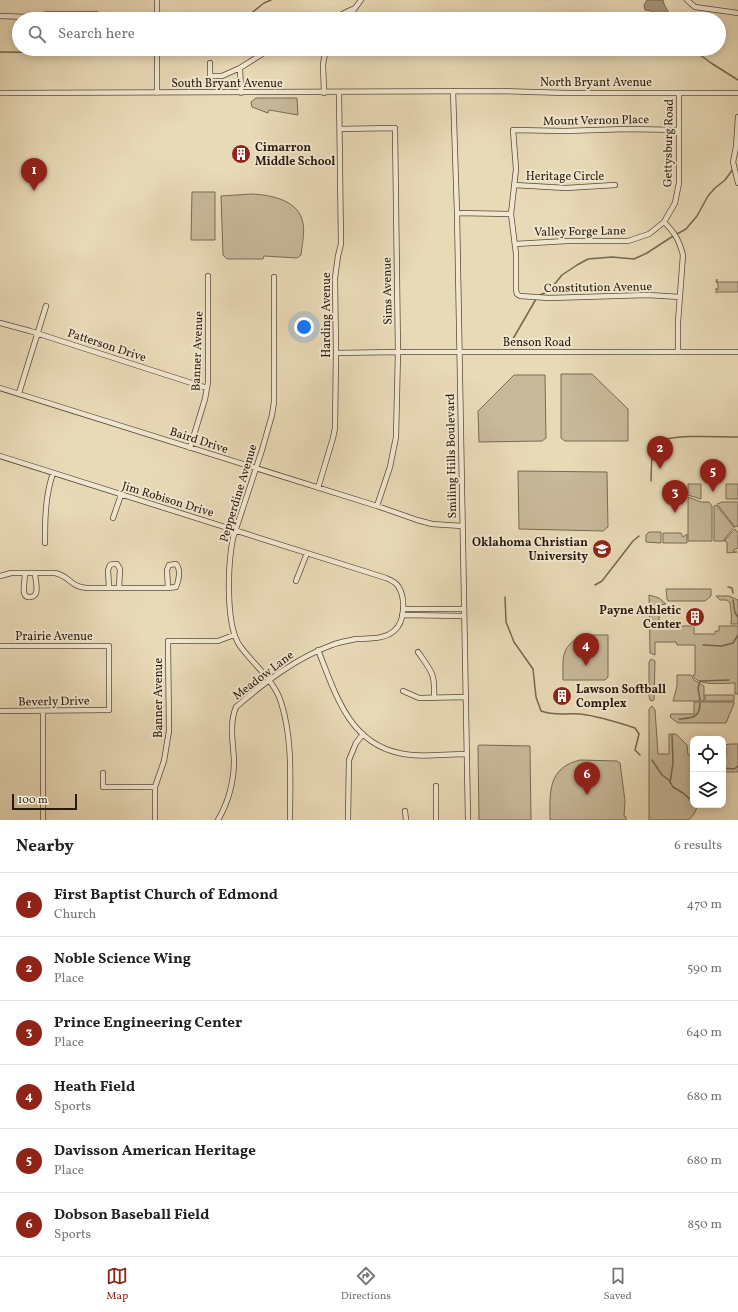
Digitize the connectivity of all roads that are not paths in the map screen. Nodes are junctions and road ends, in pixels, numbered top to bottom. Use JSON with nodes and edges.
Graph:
{"nodes":[{"id":1,"x":157,"y":0,"type":"edge"},
{"id":2,"x":361,"y":0,"type":"edge"},
{"id":3,"x":687,"y":0,"type":"edge"},
{"id":4,"x":355,"y":8,"type":"junction"},
{"id":5,"x":157,"y":12,"type":"edge"},
{"id":6,"x":347,"y":12,"type":"edge"},
{"id":7,"x":352,"y":12,"type":"edge"},
{"id":8,"x":738,"y":13,"type":"edge"},
{"id":9,"x":0,"y":16,"type":"edge"},
{"id":10,"x":12,"y":16,"type":"edge"},
{"id":11,"x":157,"y":56,"type":"edge"},
{"id":12,"x":259,"y":56,"type":"edge"},
{"id":13,"x":325,"y":56,"type":"edge"},
{"id":14,"x":210,"y":63,"type":"dead end"},
{"id":15,"x":240,"y":68,"type":"junction"},
{"id":16,"x":453,"y":91,"type":"junction"},
{"id":17,"x":0,"y":93,"type":"edge"},
{"id":18,"x":157,"y":93,"type":"junction"},
{"id":19,"x":241,"y":93,"type":"junction"},
{"id":20,"x":324,"y":93,"type":"junction"},
{"id":21,"x":339,"y":93,"type":"junction"},
{"id":22,"x":679,"y":93,"type":"junction"},
{"id":23,"x":738,"y":93,"type":"edge"},
{"id":24,"x":738,"y":117,"type":"edge"},
{"id":25,"x":340,"y":129,"type":"junction"},
{"id":26,"x":679,"y":130,"type":"junction"},
{"id":27,"x":738,"y":183,"type":"edge"},
{"id":28,"x":514,"y":186,"type":"junction"},
{"id":29,"x":615,"y":186,"type":"dead end"},
{"id":30,"x":457,"y":213,"type":"junction"},
{"id":31,"x":511,"y":214,"type":"junction"},
{"id":32,"x":664,"y":222,"type":"junction"},
{"id":33,"x":515,"y":244,"type":"junction"},
{"id":34,"x":208,"y":276,"type":"dead end"},
{"id":35,"x":274,"y":276,"type":"dead end"},
{"id":36,"x":680,"y":297,"type":"junction"},
{"id":37,"x":46,"y":306,"type":"dead end"},
{"id":38,"x":0,"y":324,"type":"edge"},
{"id":39,"x":37,"y":334,"type":"junction"},
{"id":40,"x":398,"y":352,"type":"junction"},
{"id":41,"x":459,"y":352,"type":"junction"},
{"id":42,"x":678,"y":352,"type":"junction"},
{"id":43,"x":738,"y":352,"type":"edge"},
{"id":44,"x":336,"y":353,"type":"junction"},
{"id":45,"x":0,"y":388,"type":"edge"},
{"id":46,"x":207,"y":388,"type":"junction"},
{"id":47,"x":18,"y":393,"type":"junction"},
{"id":48,"x":190,"y":448,"type":"junction"},
{"id":49,"x":0,"y":456,"type":"edge"},
{"id":50,"x":256,"y":469,"type":"junction"},
{"id":51,"x":52,"y":473,"type":"junction"},
{"id":52,"x":318,"y":488,"type":"junction"},
{"id":53,"x":121,"y":495,"type":"junction"},
{"id":54,"x":377,"y":506,"type":"junction"},
{"id":55,"x":113,"y":518,"type":"dead end"},
{"id":56,"x":462,"y":526,"type":"junction"},
{"id":57,"x":236,"y":531,"type":"junction"},
{"id":58,"x":44,"y":543,"type":"dead end"},
{"id":59,"x":307,"y":553,"type":"junction"},
{"id":60,"x":25,"y":573,"type":"junction"},
{"id":61,"x":35,"y":573,"type":"junction"},
{"id":62,"x":0,"y":576,"type":"edge"},
{"id":63,"x":296,"y":581,"type":"dead end"},
{"id":64,"x":109,"y":588,"type":"junction"},
{"id":65,"x":119,"y":588,"type":"junction"},
{"id":66,"x":168,"y":588,"type":"junction"},
{"id":67,"x":403,"y":608,"type":"junction"},
{"id":68,"x":463,"y":609,"type":"junction"},
{"id":69,"x":402,"y":615,"type":"junction"},
{"id":70,"x":464,"y":616,"type":"junction"},
{"id":71,"x":234,"y":634,"type":"junction"},
{"id":72,"x":0,"y":646,"type":"edge"},
{"id":73,"x":318,"y":650,"type":"junction"},
{"id":74,"x":418,"y":652,"type":"dead end"},
{"id":75,"x":269,"y":681,"type":"junction"},
{"id":76,"x":403,"y":691,"type":"dead end"},
{"id":77,"x":466,"y":697,"type":"junction"},
{"id":78,"x":434,"y":698,"type":"junction"},
{"id":79,"x":109,"y":710,"type":"joint"},
{"id":80,"x":0,"y":711,"type":"edge"},
{"id":81,"x":43,"y":711,"type":"junction"},
{"id":82,"x":363,"y":734,"type":"junction"},
{"id":83,"x":466,"y":754,"type":"junction"},
{"id":84,"x":103,"y":773,"type":"dead end"},
{"id":85,"x":436,"y":786,"type":"dead end"},
{"id":86,"x":155,"y":787,"type":"junction"},
{"id":87,"x":406,"y":811,"type":"dead end"},
{"id":88,"x":43,"y":820,"type":"edge"},
{"id":89,"x":155,"y":820,"type":"edge"},
{"id":90,"x":218,"y":820,"type":"edge"},
{"id":91,"x":290,"y":820,"type":"edge"},
{"id":92,"x":348,"y":820,"type":"edge"},
{"id":93,"x":406,"y":820,"type":"edge"},
{"id":94,"x":436,"y":820,"type":"edge"},
{"id":95,"x":468,"y":820,"type":"edge"}],
"edges":[{"from":1,"to":5,"type":"street"},
{"from":2,"to":4,"type":"street"},
{"from":3,"to":8,"type":"street"},
{"from":4,"to":6,"type":"street"},
{"from":4,"to":7,"type":"street"},
{"from":9,"to":10,"type":"street"},
{"from":11,"to":18,"type":"street"},
{"from":12,"to":15,"type":"street"},
{"from":13,"to":20,"type":"street"},
{"from":14,"to":15,"type":"street"},
{"from":15,"to":19,"type":"street"},
{"from":16,"to":21,"type":"street","name":"South Bryant Avenue"},
{"from":16,"to":22,"type":"street","name":"North Bryant Avenue"},
{"from":16,"to":30,"type":"street","name":"Smiling Hills Boulevard"},
{"from":17,"to":18,"type":"street","name":"South Bryant Avenue"},
{"from":18,"to":19,"type":"street","name":"South Bryant Avenue"},
{"from":19,"to":20,"type":"street","name":"South Bryant Avenue"},
{"from":20,"to":21,"type":"street","name":"South Bryant Avenue"},
{"from":21,"to":25,"type":"street","name":"Harding Avenue"},
{"from":22,"to":23,"type":"street","name":"North Bryant Avenue"},
{"from":22,"to":26,"type":"street","name":"Gettysburg Road"},
{"from":24,"to":27,"type":"street"},
{"from":25,"to":40,"type":"street","name":"Sims Avenue"},
{"from":25,"to":44,"type":"street","name":"Harding Avenue"},
{"from":26,"to":28,"type":"street","name":"Mount Vernon Place"},
{"from":26,"to":32,"type":"street","name":"Gettysburg Road"},
{"from":28,"to":29,"type":"street","name":"Heritage Circle"},
{"from":28,"to":31,"type":"street"},
{"from":30,"to":31,"type":"street"},
{"from":30,"to":41,"type":"street","name":"Smiling Hills Boulevard"},
{"from":31,"to":33,"type":"street"},
{"from":32,"to":33,"type":"street","name":"Valley Forge Lane"},
{"from":32,"to":36,"type":"street"},
{"from":33,"to":36,"type":"street","name":"Constitution Avenue"},
{"from":34,"to":46,"type":"street","name":"Banner Avenue"},
{"from":35,"to":50,"type":"street","name":"Pepperdine Avenue"},
{"from":36,"to":42,"type":"street"},
{"from":37,"to":39,"type":"street"},
{"from":38,"to":39,"type":"street","name":"Patterson Drive"},
{"from":39,"to":46,"type":"street","name":"Patterson Drive"},
{"from":39,"to":47,"type":"street"},
{"from":40,"to":41,"type":"street","name":"Benson Road"},
{"from":40,"to":44,"type":"street","name":"Benson Road"},
{"from":40,"to":54,"type":"street","name":"Sims Avenue"},
{"from":41,"to":42,"type":"street","name":"Benson Road"},
{"from":41,"to":56,"type":"street","name":"Smiling Hills Boulevard"},
{"from":42,"to":43,"type":"street","name":"Benson Road"},
{"from":44,"to":52,"type":"street","name":"Harding Avenue"},
{"from":45,"to":47,"type":"street","name":"Baird Drive"},
{"from":46,"to":48,"type":"street","name":"Banner Avenue"},
{"from":47,"to":48,"type":"street","name":"Baird Drive"},
{"from":48,"to":50,"type":"street","name":"Baird Drive"},
{"from":49,"to":51,"type":"street","name":"Jim Robison Drive"},
{"from":50,"to":52,"type":"street","name":"Baird Drive"},
{"from":50,"to":57,"type":"street","name":"Pepperdine Avenue"},
{"from":51,"to":53,"type":"street","name":"Jim Robison Drive"},
{"from":51,"to":58,"type":"street"},
{"from":52,"to":54,"type":"street","name":"Baird Drive"},
{"from":53,"to":55,"type":"street"},
{"from":53,"to":57,"type":"street","name":"Jim Robison Drive"},
{"from":54,"to":56,"type":"street","name":"Baird Drive"},
{"from":56,"to":68,"type":"street","name":"Smiling Hills Boulevard"},
{"from":57,"to":59,"type":"street","name":"Jim Robison Drive"},
{"from":57,"to":71,"type":"street","name":"Pepperdine Avenue"},
{"from":59,"to":63,"type":"street"},
{"from":59,"to":67,"type":"street","name":"Jim Robison Drive"},
{"from":60,"to":61,"type":"street"},
{"from":60,"to":61,"type":"street"},
{"from":60,"to":62,"type":"street"},
{"from":61,"to":64,"type":"street"},
{"from":64,"to":65,"type":"street"},
{"from":64,"to":65,"type":"street"},
{"from":65,"to":66,"type":"street"},
{"from":66,"to":66,"type":"street"},
{"from":67,"to":68,"type":"street"},
{"from":67,"to":69,"type":"street","name":"Jim Robison Drive"},
{"from":68,"to":70,"type":"street","name":"Smiling Hills Boulevard"},
{"from":69,"to":70,"type":"street"},
{"from":69,"to":73,"type":"street","name":"Meadow Lane"},
{"from":70,"to":77,"type":"street","name":"Smiling Hills Boulevard"},
{"from":71,"to":75,"type":"street","name":"Pepperdine Avenue"},
{"from":71,"to":86,"type":"street","name":"Banner Avenue"},
{"from":72,"to":79,"type":"street","name":"Prairie Avenue"},
{"from":73,"to":75,"type":"street","name":"Meadow Lane"},
{"from":73,"to":82,"type":"street"},
{"from":74,"to":78,"type":"street"},
{"from":75,"to":90,"type":"street","name":"Meadow Lane"},
{"from":75,"to":91,"type":"street","name":"Pepperdine Avenue"},
{"from":76,"to":78,"type":"street"},
{"from":77,"to":78,"type":"street"},
{"from":77,"to":83,"type":"street","name":"Smiling Hills Boulevard"},
{"from":79,"to":81,"type":"street","name":"Beverly Drive"},
{"from":80,"to":81,"type":"street","name":"Beverly Drive"},
{"from":81,"to":88,"type":"street"},
{"from":82,"to":83,"type":"street"},
{"from":82,"to":92,"type":"street"},
{"from":83,"to":95,"type":"street","name":"Smiling Hills Boulevard"},
{"from":84,"to":86,"type":"street"},
{"from":85,"to":94,"type":"street"},
{"from":86,"to":89,"type":"street","name":"Banner Avenue"},
{"from":87,"to":93,"type":"street"}]}
